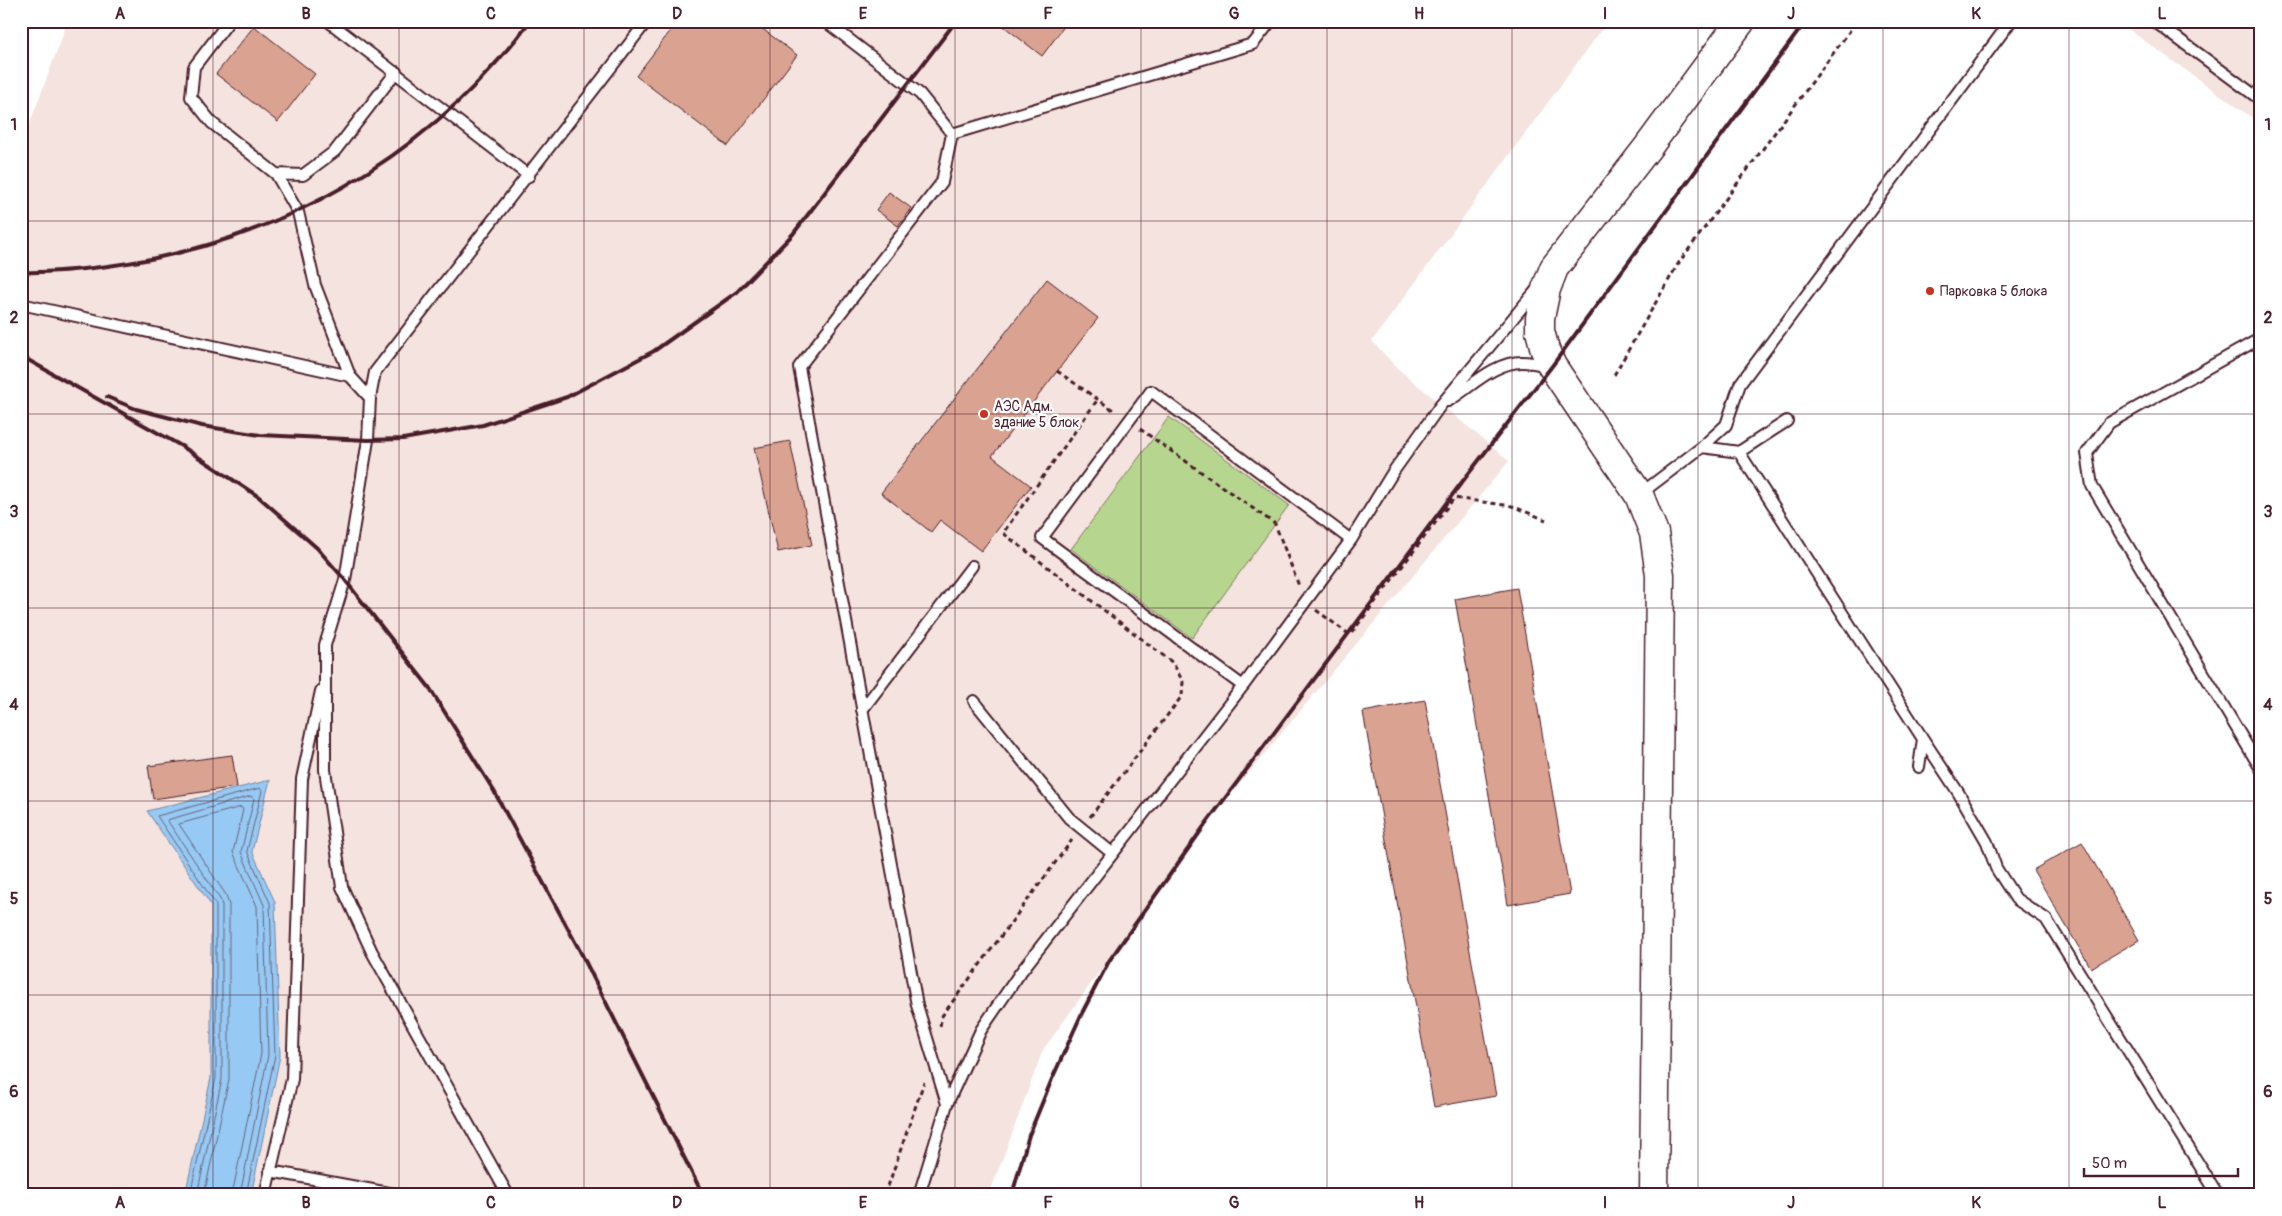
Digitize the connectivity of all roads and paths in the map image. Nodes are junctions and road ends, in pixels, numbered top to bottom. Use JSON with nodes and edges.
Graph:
{"nodes":[{"id":1,"x":229,"y":21,"type":"edge"},
{"id":2,"x":328,"y":21,"type":"edge"},
{"id":3,"x":647,"y":21,"type":"edge"},
{"id":4,"x":825,"y":21,"type":"edge"},
{"id":5,"x":1271,"y":21,"type":"edge"},
{"id":6,"x":1741,"y":21,"type":"edge"},
{"id":7,"x":1857,"y":21,"type":"edge"},
{"id":8,"x":2011,"y":21,"type":"edge"},
{"id":9,"x":2154,"y":21,"type":"edge"},
{"id":10,"x":396,"y":72,"type":"junction"},
{"id":11,"x":2261,"y":100,"type":"edge"},
{"id":12,"x":952,"y":134,"type":"junction"},
{"id":13,"x":276,"y":174,"type":"junction"},
{"id":14,"x":528,"y":176,"type":"junction"},
{"id":15,"x":1554,"y":268,"type":"junction"},
{"id":16,"x":21,"y":304,"type":"edge"},
{"id":17,"x":2261,"y":338,"type":"edge"},
{"id":18,"x":1552,"y":366,"type":"junction"},
{"id":19,"x":1058,"y":371,"type":"dead end"},
{"id":20,"x":1614,"y":375,"type":"dead end"},
{"id":21,"x":350,"y":376,"type":"junction"},
{"id":22,"x":370,"y":398,"type":"junction"},
{"id":23,"x":1440,"y":406,"type":"junction"},
{"id":24,"x":1129,"y":421,"type":"junction"},
{"id":25,"x":1787,"y":421,"type":"dead end"},
{"id":26,"x":1702,"y":447,"type":"junction"},
{"id":27,"x":1739,"y":452,"type":"junction"},
{"id":28,"x":1639,"y":495,"type":"junction"},
{"id":29,"x":1546,"y":520,"type":"dead end"},
{"id":30,"x":1275,"y":524,"type":"dead end"},
{"id":31,"x":1352,"y":540,"type":"junction"},
{"id":32,"x":972,"y":566,"type":"dead end"},
{"id":33,"x":1350,"y":635,"type":"dead end"},
{"id":34,"x":325,"y":670,"type":"junction"},
{"id":35,"x":1243,"y":686,"type":"junction"},
{"id":36,"x":974,"y":701,"type":"dead end"},
{"id":37,"x":862,"y":710,"type":"junction"},
{"id":38,"x":1923,"y":739,"type":"junction"},
{"id":39,"x":1919,"y":767,"type":"dead end"},
{"id":40,"x":2261,"y":769,"type":"edge"},
{"id":41,"x":1112,"y":853,"type":"junction"},
{"id":42,"x":946,"y":1104,"type":"junction"},
{"id":43,"x":270,"y":1171,"type":"junction"},
{"id":44,"x":265,"y":1195,"type":"edge"},
{"id":45,"x":400,"y":1195,"type":"edge"},
{"id":46,"x":508,"y":1195,"type":"edge"},
{"id":47,"x":919,"y":1195,"type":"edge"},
{"id":48,"x":1654,"y":1195,"type":"edge"},
{"id":49,"x":2218,"y":1195,"type":"edge"}],
"edges":[{"from":1,"to":13,"type":"lane"},
{"from":2,"to":10,"type":"lane"},
{"from":3,"to":14,"type":"lane"},
{"from":4,"to":12,"type":"lane"},
{"from":5,"to":12,"type":"lane"},
{"from":6,"to":15,"type":"main road"},
{"from":7,"to":20,"type":"path"},
{"from":8,"to":26,"type":"lane"},
{"from":9,"to":11,"type":"lane"},
{"from":10,"to":13,"type":"lane"},
{"from":10,"to":14,"type":"lane"},
{"from":12,"to":37,"type":"lane"},
{"from":13,"to":21,"type":"lane"},
{"from":14,"to":22,"type":"lane"},
{"from":15,"to":18,"type":"main road"},
{"from":15,"to":23,"type":"lane"},
{"from":16,"to":21,"type":"lane"},
{"from":17,"to":40,"type":"lane"},
{"from":18,"to":23,"type":"lane"},
{"from":18,"to":28,"type":"main road"},
{"from":19,"to":24,"type":"path"},
{"from":21,"to":22,"type":"lane"},
{"from":22,"to":34,"type":"lane"},
{"from":23,"to":31,"type":"lane"},
{"from":24,"to":30,"type":"path"},
{"from":24,"to":31,"type":"lane"},
{"from":24,"to":35,"type":"lane"},
{"from":25,"to":27,"type":"lane"},
{"from":26,"to":27,"type":"lane"},
{"from":26,"to":28,"type":"lane"},
{"from":27,"to":38,"type":"lane"},
{"from":28,"to":48,"type":"main road"},
{"from":29,"to":33,"type":"path"},
{"from":31,"to":35,"type":"lane"},
{"from":32,"to":37,"type":"lane"},
{"from":34,"to":43,"type":"lane"},
{"from":34,"to":46,"type":"lane"},
{"from":35,"to":41,"type":"lane"},
{"from":36,"to":41,"type":"lane"},
{"from":37,"to":42,"type":"lane"},
{"from":38,"to":39,"type":"lane"},
{"from":38,"to":49,"type":"lane"},
{"from":41,"to":42,"type":"lane"},
{"from":42,"to":47,"type":"lane"},
{"from":43,"to":44,"type":"lane"},
{"from":43,"to":45,"type":"lane"}]}
